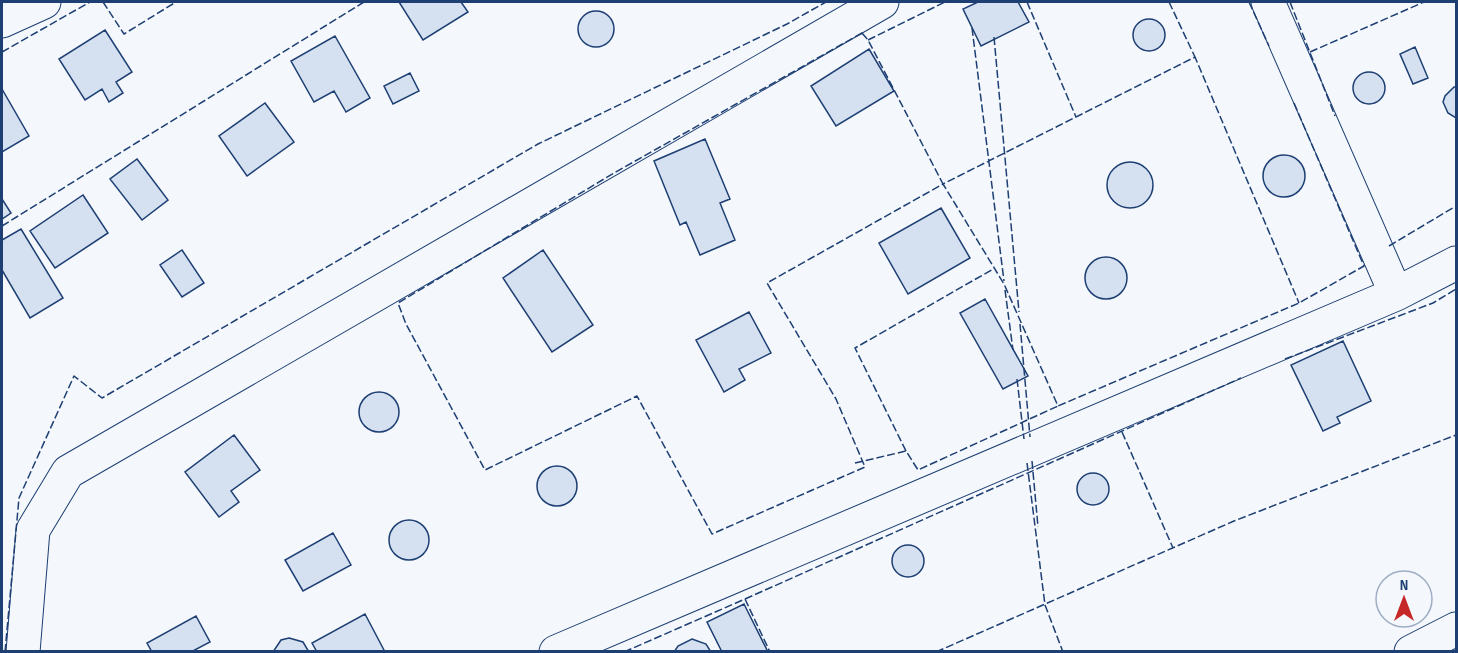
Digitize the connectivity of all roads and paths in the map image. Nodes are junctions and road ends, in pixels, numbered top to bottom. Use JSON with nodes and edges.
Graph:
{"nodes":[{"id":1,"x":44,"y":2,"type":"edge"},
{"id":2,"x":882,"y":2,"type":"edge"},
{"id":3,"x":1268,"y":2,"type":"edge"},
{"id":4,"x":2,"y":21,"type":"edge"},
{"id":5,"x":1456,"y":263,"type":"edge"},
{"id":6,"x":1396,"y":294,"type":"junction"},
{"id":7,"x":1456,"y":629,"type":"edge"},
{"id":8,"x":23,"y":651,"type":"edge"},
{"id":9,"x":556,"y":651,"type":"edge"},
{"id":10,"x":1411,"y":651,"type":"edge"}],
"edges":[{"from":1,"to":4,"type":"street"},
{"from":2,"to":8,"type":"street"},
{"from":3,"to":6,"type":"street"},
{"from":5,"to":6,"type":"street"},
{"from":6,"to":9,"type":"street"},
{"from":7,"to":10,"type":"street"}]}
